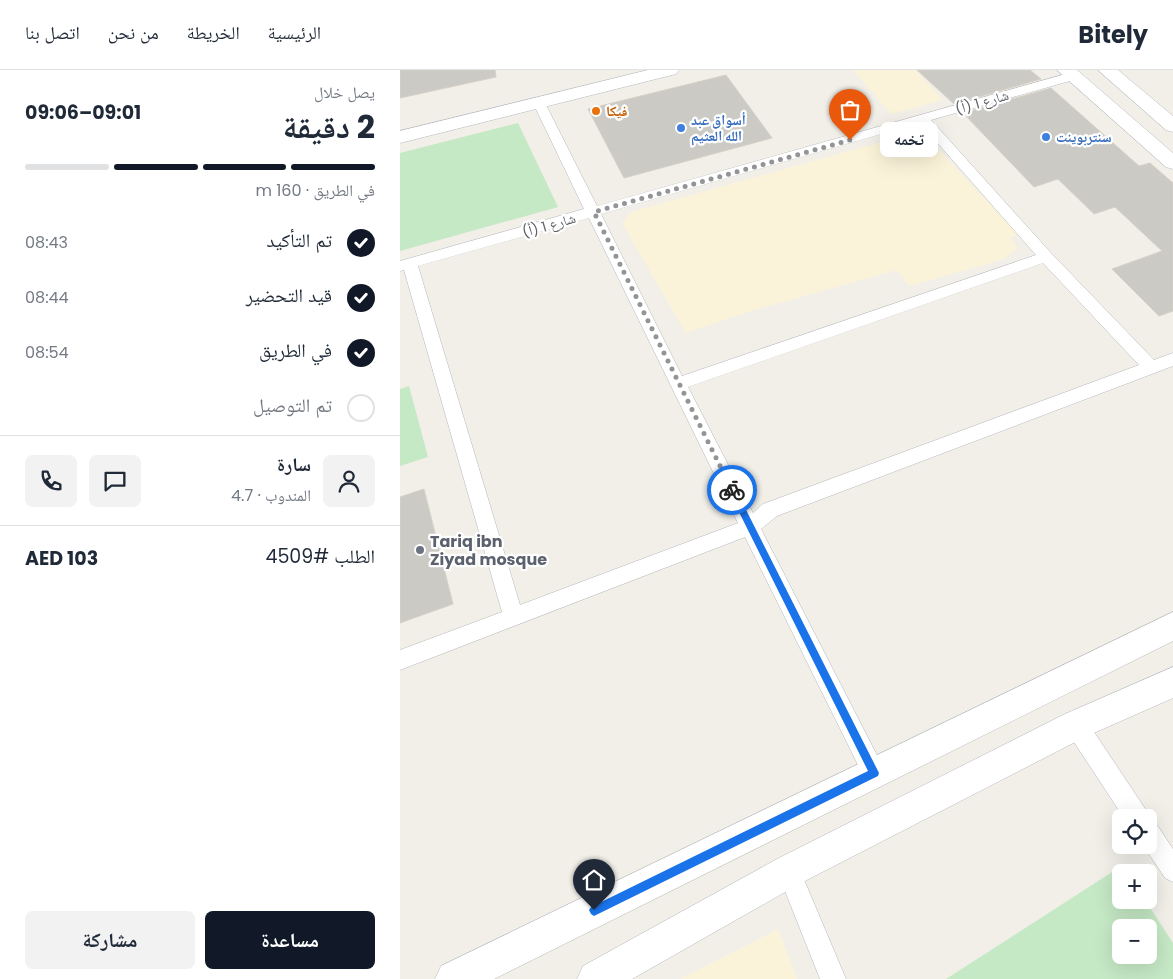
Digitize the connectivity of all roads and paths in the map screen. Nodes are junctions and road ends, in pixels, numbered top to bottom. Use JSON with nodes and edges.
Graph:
{"nodes":[{"id":1,"x":610,"y":70,"type":"edge"},
{"id":2,"x":670,"y":70,"type":"edge"},
{"id":3,"x":1107,"y":70,"type":"edge"},
{"id":4,"x":1069,"y":73,"type":"edge"},
{"id":5,"x":539,"y":103,"type":"junction"},
{"id":6,"x":923,"y":119,"type":"junction"},
{"id":7,"x":400,"y":121,"type":"edge"},
{"id":8,"x":1173,"y":126,"type":"edge"},
{"id":9,"x":400,"y":137,"type":"edge"},
{"id":10,"x":1173,"y":163,"type":"edge"},
{"id":11,"x":594,"y":212,"type":"junction"},
{"id":12,"x":1046,"y":257,"type":"junction"},
{"id":13,"x":405,"y":265,"type":"edge"},
{"id":14,"x":1173,"y":359,"type":"edge"},
{"id":15,"x":1152,"y":368,"type":"junction"},
{"id":16,"x":678,"y":384,"type":"junction"},
{"id":17,"x":751,"y":526,"type":"junction"},
{"id":18,"x":514,"y":618,"type":"junction"},
{"id":19,"x":1173,"y":626,"type":"edge"},
{"id":20,"x":400,"y":660,"type":"edge"},
{"id":21,"x":1173,"y":682,"type":"edge"},
{"id":22,"x":1076,"y":725,"type":"junction"},
{"id":23,"x":874,"y":773,"type":"junction"},
{"id":24,"x":1132,"y":809,"type":"edge"},
{"id":25,"x":1157,"y":845,"type":"edge"},
{"id":26,"x":1173,"y":870,"type":"edge"},
{"id":27,"x":788,"y":872,"type":"junction"},
{"id":28,"x":454,"y":979,"type":"edge"},
{"id":29,"x":596,"y":979,"type":"edge"},
{"id":30,"x":834,"y":979,"type":"edge"}],
"edges":[{"from":1,"to":7,"type":"main road"},
{"from":2,"to":5,"type":"main road"},
{"from":3,"to":8,"type":"main road"},
{"from":4,"to":6,"type":"street","name":"شارع 1 (أ)"},
{"from":4,"to":10,"type":"main road"},
{"from":5,"to":9,"type":"main road"},
{"from":5,"to":11,"type":"street"},
{"from":6,"to":11,"type":"street","name":"شارع 1 (أ)"},
{"from":6,"to":12,"type":"street"},
{"from":11,"to":13,"type":"street","name":"شارع 1 (أ)"},
{"from":11,"to":16,"type":"street"},
{"from":12,"to":15,"type":"street"},
{"from":12,"to":16,"type":"street"},
{"from":13,"to":18,"type":"street"},
{"from":14,"to":15,"type":"street"},
{"from":15,"to":17,"type":"street"},
{"from":16,"to":17,"type":"street"},
{"from":17,"to":18,"type":"street"},
{"from":17,"to":23,"type":"street"},
{"from":18,"to":20,"type":"street"},
{"from":19,"to":23,"type":"main road"},
{"from":21,"to":22,"type":"main road"},
{"from":22,"to":24,"type":"street"},
{"from":22,"to":27,"type":"main road"},
{"from":23,"to":28,"type":"main road"},
{"from":25,"to":26,"type":"street"},
{"from":27,"to":29,"type":"main road"},
{"from":27,"to":30,"type":"street"}]}
